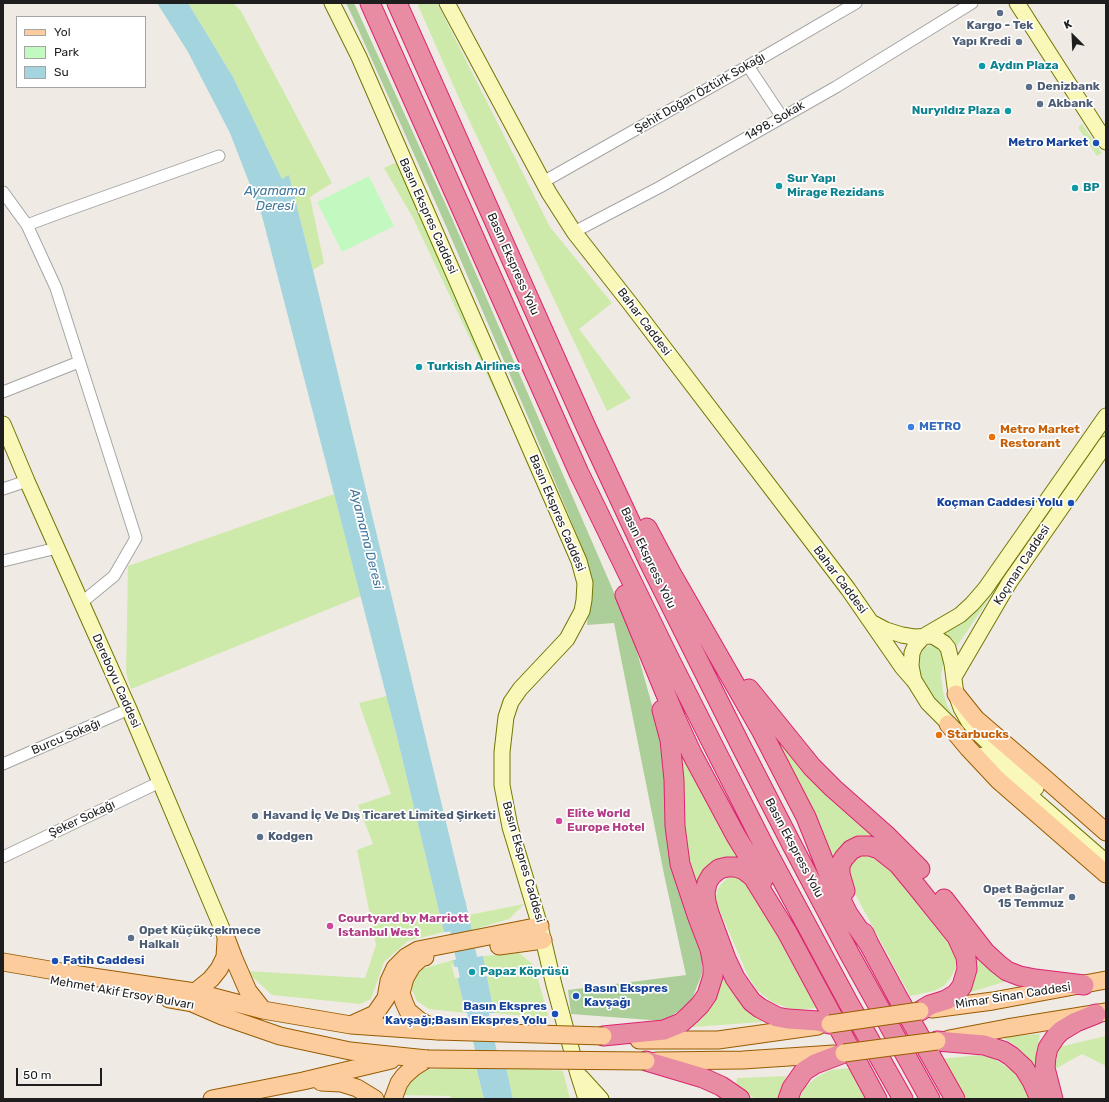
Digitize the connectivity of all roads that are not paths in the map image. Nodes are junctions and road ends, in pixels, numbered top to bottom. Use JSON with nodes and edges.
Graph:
{"nodes":[{"id":1,"x":332,"y":3,"type":"edge"},
{"id":2,"x":370,"y":3,"type":"edge"},
{"id":3,"x":397,"y":3,"type":"edge"},
{"id":4,"x":447,"y":3,"type":"edge"},
{"id":5,"x":856,"y":3,"type":"edge"},
{"id":6,"x":972,"y":3,"type":"edge"},
{"id":7,"x":1017,"y":3,"type":"edge"},
{"id":8,"x":748,"y":66,"type":"junction"},
{"id":9,"x":782,"y":117,"type":"junction"},
{"id":10,"x":1106,"y":142,"type":"edge"},
{"id":11,"x":219,"y":156,"type":"dead end"},
{"id":12,"x":543,"y":182,"type":"junction"},
{"id":13,"x":3,"y":192,"type":"edge"},
{"id":14,"x":27,"y":226,"type":"junction"},
{"id":15,"x":574,"y":232,"type":"junction"},
{"id":16,"x":79,"y":362,"type":"junction"},
{"id":17,"x":3,"y":392,"type":"edge"},
{"id":18,"x":1106,"y":416,"type":"edge"},
{"id":19,"x":4,"y":426,"type":"edge"},
{"id":20,"x":587,"y":429,"type":"junction"},
{"id":21,"x":1106,"y":444,"type":"edge"},
{"id":22,"x":579,"y":473,"type":"junction"},
{"id":23,"x":27,"y":481,"type":"junction"},
{"id":24,"x":3,"y":489,"type":"edge"},
{"id":25,"x":56,"y":548,"type":"junction"},
{"id":26,"x":3,"y":561,"type":"edge"},
{"id":27,"x":81,"y":603,"type":"junction"},
{"id":28,"x":871,"y":621,"type":"junction"},
{"id":29,"x":708,"y":635,"type":"junction"},
{"id":30,"x":924,"y":636,"type":"junction"},
{"id":31,"x":646,"y":645,"type":"junction"},
{"id":32,"x":954,"y":676,"type":"junction"},
{"id":33,"x":915,"y":682,"type":"junction"},
{"id":34,"x":956,"y":694,"type":"junction"},
{"id":35,"x":129,"y":710,"type":"junction"},
{"id":36,"x":948,"y":724,"type":"junction"},
{"id":37,"x":3,"y":764,"type":"edge"},
{"id":38,"x":160,"y":782,"type":"junction"},
{"id":39,"x":1106,"y":832,"type":"edge"},
{"id":40,"x":1106,"y":849,"type":"edge"},
{"id":41,"x":3,"y":857,"type":"edge"},
{"id":42,"x":1106,"y":862,"type":"edge"},
{"id":43,"x":1106,"y":874,"type":"edge"},
{"id":44,"x":787,"y":932,"type":"junction"},
{"id":45,"x":542,"y":933,"type":"junction"},
{"id":46,"x":226,"y":938,"type":"junction"},
{"id":47,"x":869,"y":944,"type":"junction"},
{"id":48,"x":425,"y":953,"type":"junction"},
{"id":49,"x":3,"y":962,"type":"edge"},
{"id":50,"x":1106,"y":972,"type":"edge"},
{"id":51,"x":3,"y":974,"type":"edge"},
{"id":52,"x":1106,"y":980,"type":"edge"},
{"id":53,"x":1084,"y":985,"type":"junction"},
{"id":54,"x":195,"y":992,"type":"junction"},
{"id":55,"x":263,"y":1010,"type":"junction"},
{"id":56,"x":920,"y":1011,"type":"junction"},
{"id":57,"x":1101,"y":1013,"type":"edge"},
{"id":58,"x":351,"y":1024,"type":"junction"},
{"id":59,"x":830,"y":1024,"type":"junction"},
{"id":60,"x":438,"y":1031,"type":"junction"},
{"id":61,"x":603,"y":1036,"type":"junction"},
{"id":62,"x":937,"y":1041,"type":"junction"},
{"id":63,"x":844,"y":1053,"type":"junction"},
{"id":64,"x":402,"y":1057,"type":"junction"},
{"id":65,"x":427,"y":1060,"type":"junction"},
{"id":66,"x":646,"y":1061,"type":"junction"},
{"id":67,"x":578,"y":1074,"type":"junction"},
{"id":68,"x":303,"y":1081,"type":"junction"},
{"id":69,"x":212,"y":1099,"type":"edge"},
{"id":70,"x":375,"y":1099,"type":"edge"},
{"id":71,"x":393,"y":1099,"type":"edge"},
{"id":72,"x":586,"y":1099,"type":"edge"},
{"id":73,"x":601,"y":1099,"type":"edge"},
{"id":74,"x":740,"y":1099,"type":"edge"},
{"id":75,"x":788,"y":1099,"type":"edge"},
{"id":76,"x":877,"y":1099,"type":"edge"},
{"id":77,"x":902,"y":1099,"type":"edge"},
{"id":78,"x":930,"y":1099,"type":"edge"},
{"id":79,"x":955,"y":1099,"type":"edge"},
{"id":80,"x":1040,"y":1099,"type":"edge"},
{"id":81,"x":1053,"y":1099,"type":"edge"}],
"edges":[{"from":1,"to":45,"type":"main road","name":"Basın Ekspres Caddesi"},
{"from":2,"to":22,"type":"highway","name":"Basın Ekspress Yolu"},
{"from":3,"to":20,"type":"highway","name":"Basın Ekspress Yolu"},
{"from":4,"to":12,"type":"main road","name":"Bahar Caddesi"},
{"from":5,"to":8,"type":"street","name":"Şehit Doğan Öztürk Sokağı"},
{"from":6,"to":9,"type":"street","name":"1498. Sokak"},
{"from":7,"to":10,"type":"main road"},
{"from":8,"to":9,"type":"street"},
{"from":8,"to":12,"type":"street","name":"Şehit Doğan Öztürk Sokağı"},
{"from":9,"to":15,"type":"street","name":"1498. Sokak"},
{"from":11,"to":14,"type":"street"},
{"from":12,"to":15,"type":"main road","name":"Bahar Caddesi"},
{"from":13,"to":14,"type":"street"},
{"from":14,"to":16,"type":"street"},
{"from":15,"to":28,"type":"main road","name":"Bahar Caddesi"},
{"from":16,"to":17,"type":"street"},
{"from":16,"to":27,"type":"street"},
{"from":18,"to":30,"type":"main road","name":"Koçman Caddesi"},
{"from":19,"to":23,"type":"main road","name":"Dereboyu Caddesi"},
{"from":20,"to":29,"type":"highway"},
{"from":20,"to":78,"type":"highway","name":"Basın Ekspress Yolu"},
{"from":21,"to":32,"type":"main road","name":"Koçman Caddesi"},
{"from":22,"to":31,"type":"highway"},
{"from":22,"to":77,"type":"highway","name":"Basın Ekspress Yolu"},
{"from":23,"to":24,"type":"street"},
{"from":23,"to":25,"type":"main road","name":"Dereboyu Caddesi"},
{"from":25,"to":26,"type":"street"},
{"from":25,"to":27,"type":"main road","name":"Dereboyu Caddesi"},
{"from":27,"to":35,"type":"main road","name":"Dereboyu Caddesi"},
{"from":28,"to":30,"type":"main road"},
{"from":28,"to":33,"type":"main road","name":"Bahar Caddesi"},
{"from":29,"to":47,"type":"highway"},
{"from":29,"to":53,"type":"highway"},
{"from":30,"to":32,"type":"main road"},
{"from":30,"to":33,"type":"main road"},
{"from":31,"to":44,"type":"highway"},
{"from":31,"to":61,"type":"highway"},
{"from":32,"to":34,"type":"main road"},
{"from":33,"to":36,"type":"main road"},
{"from":34,"to":39,"type":"main road"},
{"from":34,"to":40,"type":"main road"},
{"from":35,"to":37,"type":"street","name":"Burcu Sokağı"},
{"from":35,"to":38,"type":"main road","name":"Dereboyu Caddesi"},
{"from":36,"to":42,"type":"main road"},
{"from":36,"to":43,"type":"main road"},
{"from":38,"to":41,"type":"street","name":"Şeker Sokağı"},
{"from":38,"to":46,"type":"main road","name":"Dereboyu Caddesi"},
{"from":44,"to":59,"type":"highway"},
{"from":44,"to":76,"type":"highway"},
{"from":45,"to":48,"type":"main road"},
{"from":45,"to":67,"type":"main road","name":"Basın Ekspres Caddesi"},
{"from":46,"to":54,"type":"main road"},
{"from":46,"to":55,"type":"main road"},
{"from":47,"to":56,"type":"highway"},
{"from":47,"to":79,"type":"highway"},
{"from":48,"to":58,"type":"main road"},
{"from":48,"to":60,"type":"main road"},
{"from":49,"to":54,"type":"main road","name":"Mimar Sinan Caddesi"},
{"from":50,"to":53,"type":"main road"},
{"from":51,"to":64,"type":"main road","name":"Mehmet Akif Ersoy Bulvarı"},
{"from":52,"to":53,"type":"main road","name":"Mimar Sinan Caddesi"},
{"from":53,"to":56,"type":"main road","name":"Mimar Sinan Caddesi"},
{"from":54,"to":55,"type":"main road","name":"Mimar Sinan Caddesi"},
{"from":55,"to":58,"type":"main road","name":"Mimar Sinan Caddesi"},
{"from":56,"to":59,"type":"main road","name":"Mimar Sinan Caddesi","bridge":true},
{"from":57,"to":62,"type":"main road"},
{"from":57,"to":81,"type":"highway"},
{"from":58,"to":60,"type":"main road","name":"Mimar Sinan Caddesi"},
{"from":59,"to":61,"type":"main road","name":"Mimar Sinan Caddesi"},
{"from":60,"to":61,"type":"main road","name":"Mimar Sinan Caddesi","bridge":true},
{"from":62,"to":63,"type":"main road","name":"Mehmet Akif Ersoy Bulvarı","bridge":true},
{"from":62,"to":80,"type":"highway"},
{"from":63,"to":66,"type":"main road","name":"Mehmet Akif Ersoy Bulvarı"},
{"from":63,"to":75,"type":"highway"},
{"from":64,"to":65,"type":"main road","name":"Mehmet Akif Ersoy Bulvarı"},
{"from":64,"to":68,"type":"main road","name":"Mehmet Akif Ersoy Bulvarı"},
{"from":65,"to":66,"type":"main road","name":"Mehmet Akif Ersoy Bulvarı","bridge":true},
{"from":65,"to":71,"type":"main road"},
{"from":66,"to":74,"type":"highway"},
{"from":67,"to":72,"type":"main road","name":"Basın Ekspres Caddesi"},
{"from":67,"to":73,"type":"main road"},
{"from":68,"to":69,"type":"main road","name":"Mehmet Akif Ersoy Bulvarı"},
{"from":68,"to":70,"type":"main road"}]}
